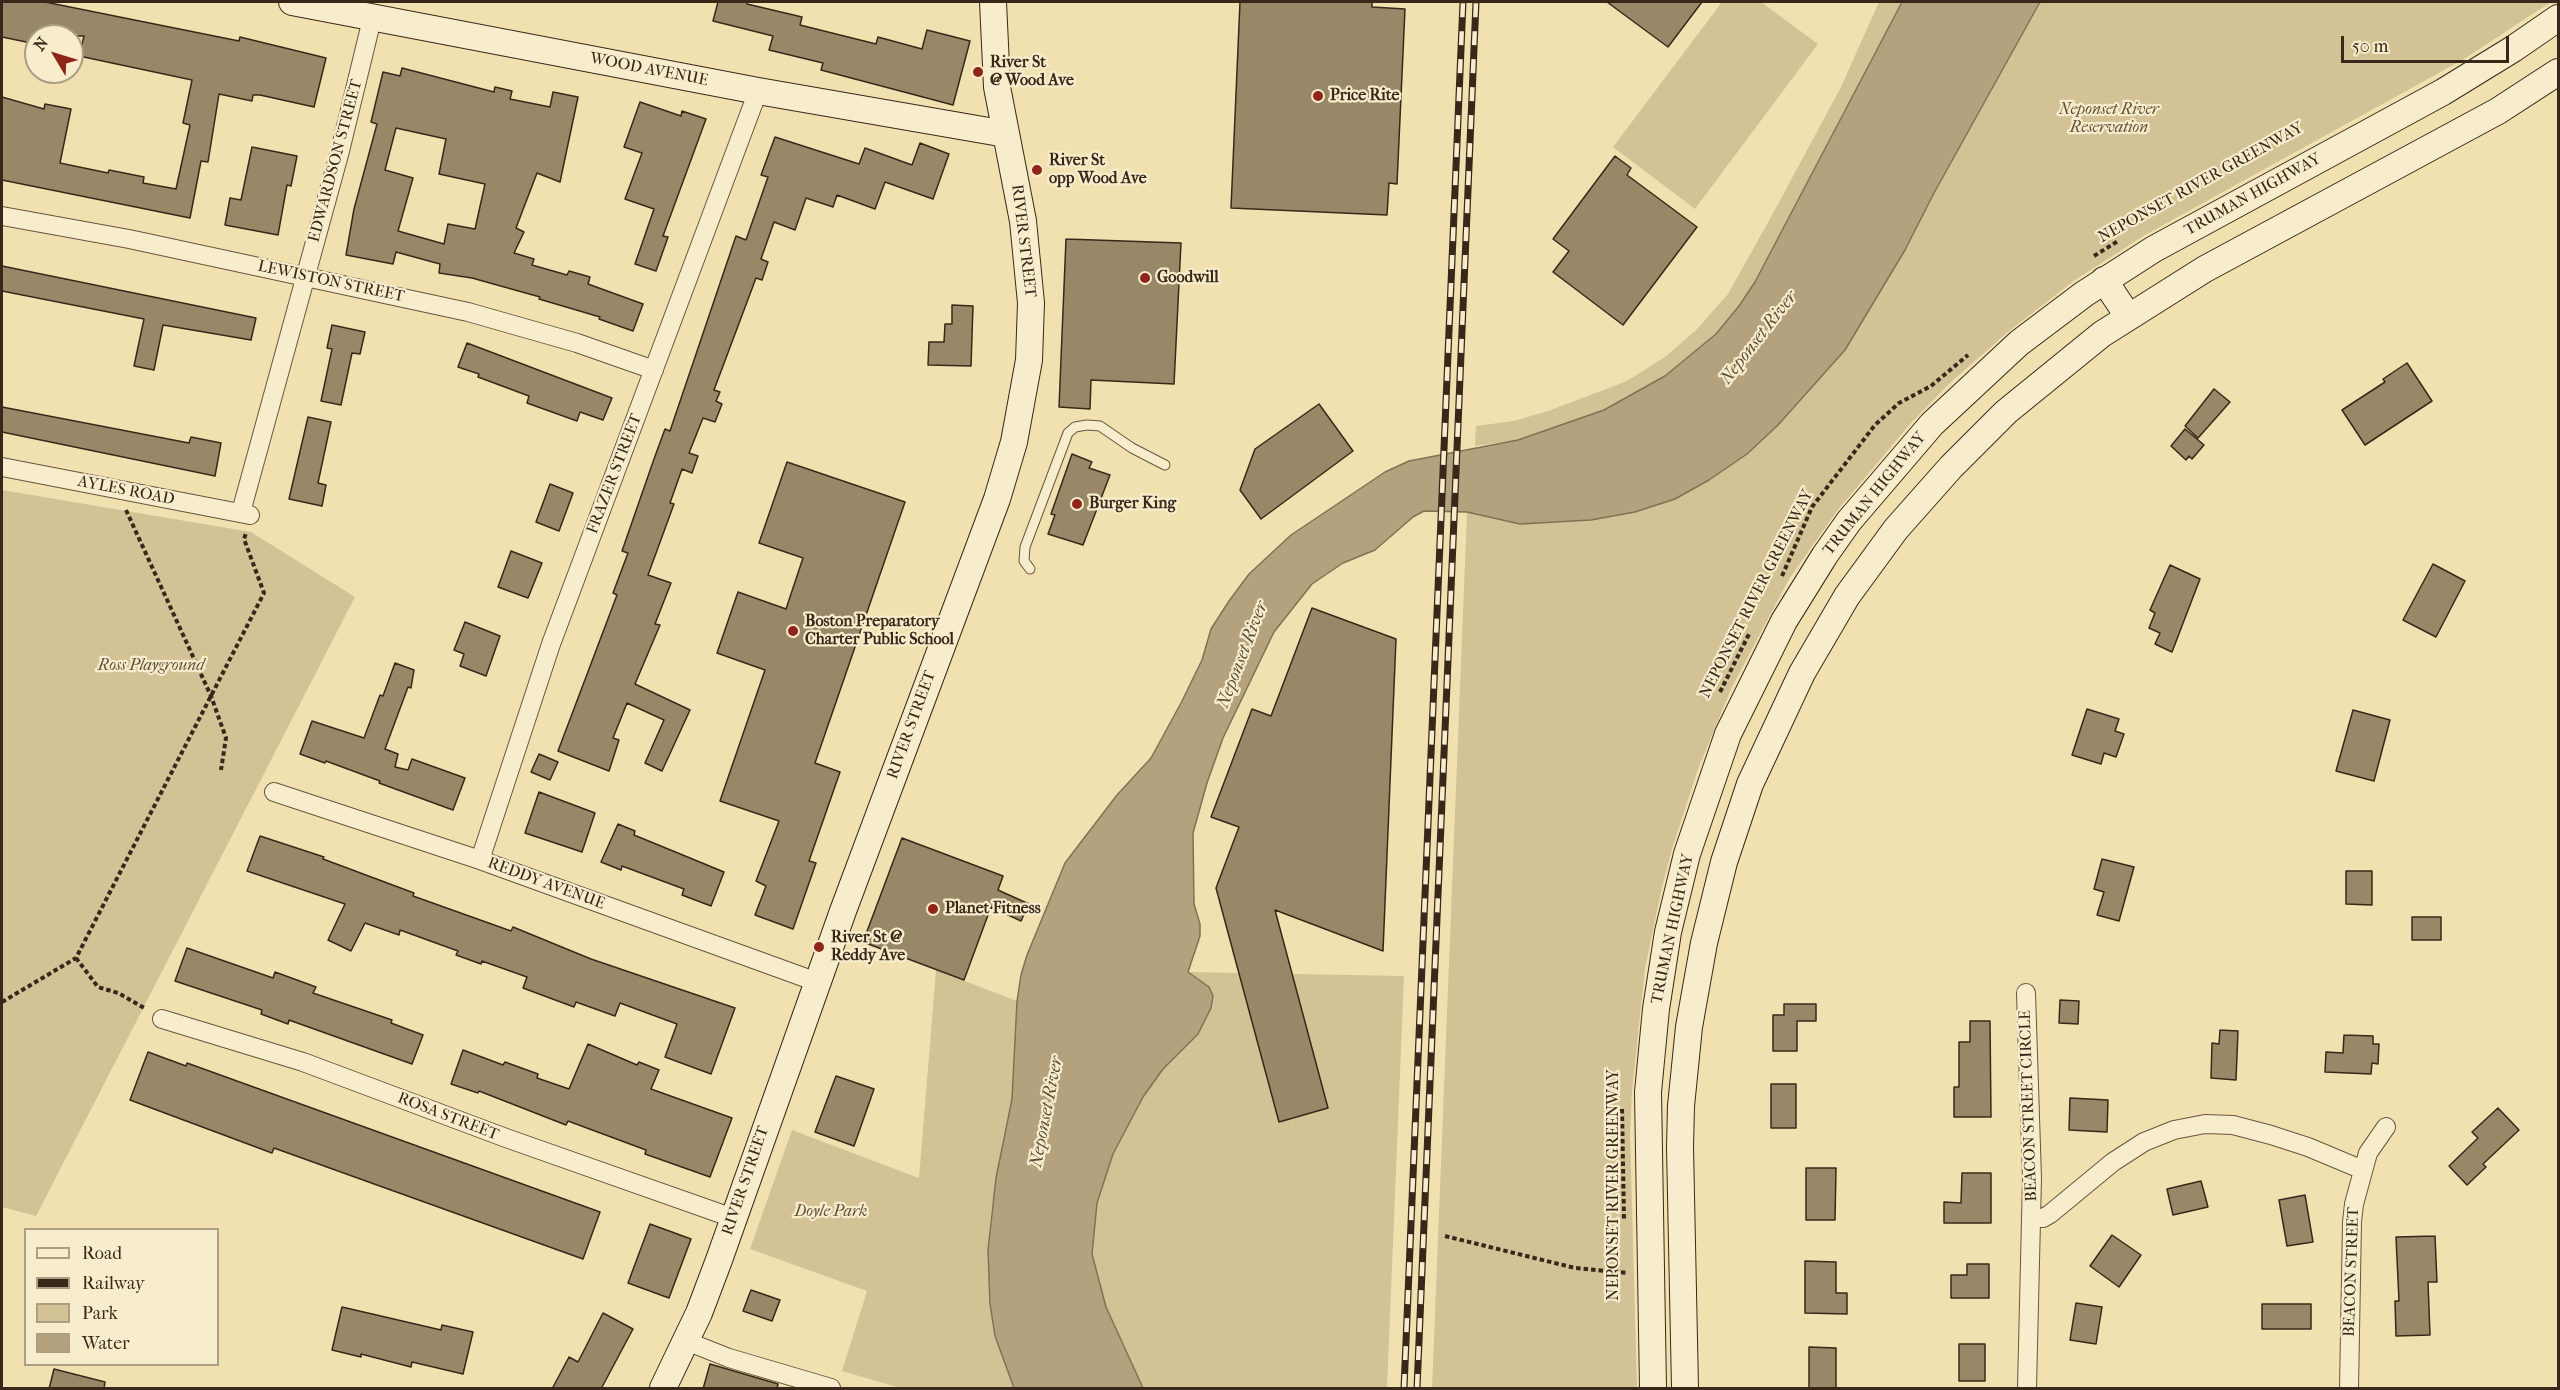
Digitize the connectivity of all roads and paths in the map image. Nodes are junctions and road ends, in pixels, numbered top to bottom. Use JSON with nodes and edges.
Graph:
{"nodes":[{"id":1,"x":993,"y":2,"type":"edge"},
{"id":2,"x":303,"y":3,"type":"edge"},
{"id":3,"x":2559,"y":18,"type":"edge"},
{"id":4,"x":372,"y":19,"type":"junction"},
{"id":5,"x":2559,"y":72,"type":"edge"},
{"id":6,"x":758,"y":92,"type":"junction"},
{"id":7,"x":1006,"y":135,"type":"junction"},
{"id":8,"x":2,"y":216,"type":"edge"},
{"id":9,"x":2121,"y":240,"type":"dead end"},
{"id":10,"x":2097,"y":270,"type":"junction"},
{"id":11,"x":305,"y":276,"type":"junction"},
{"id":12,"x":2128,"y":316,"type":"junction"},
{"id":13,"x":1972,"y":351,"type":"dead end"},
{"id":14,"x":654,"y":370,"type":"junction"},
{"id":15,"x":1165,"y":465,"type":"dead end"},
{"id":16,"x":2,"y":467,"type":"edge"},
{"id":17,"x":116,"y":489,"type":"junction"},
{"id":18,"x":246,"y":513,"type":"junction"},
{"id":19,"x":1030,"y":569,"type":"dead end"},
{"id":20,"x":1777,"y":583,"type":"dead end"},
{"id":21,"x":1752,"y":627,"type":"dead end"},
{"id":22,"x":1718,"y":695,"type":"dead end"},
{"id":23,"x":211,"y":696,"type":"junction"},
{"id":24,"x":221,"y":770,"type":"dead end"},
{"id":25,"x":274,"y":792,"type":"dead end"},
{"id":26,"x":480,"y":860,"type":"junction"},
{"id":27,"x":76,"y":958,"type":"junction"},
{"id":28,"x":817,"y":982,"type":"junction"},
{"id":29,"x":2026,"y":993,"type":"dead end"},
{"id":30,"x":2,"y":1002,"type":"edge"},
{"id":31,"x":162,"y":1019,"type":"joint"},
{"id":32,"x":1622,"y":1101,"type":"dead end"},
{"id":33,"x":2386,"y":1127,"type":"dead end"},
{"id":34,"x":2363,"y":1170,"type":"junction"},
{"id":35,"x":733,"y":1218,"type":"junction"},
{"id":36,"x":2032,"y":1218,"type":"junction"},
{"id":37,"x":1624,"y":1227,"type":"dead end"},
{"id":38,"x":1445,"y":1236,"type":"dead end"},
{"id":39,"x":1625,"y":1262,"type":"dead end"},
{"id":40,"x":1638,"y":1273,"type":"junction"},
{"id":41,"x":686,"y":1341,"type":"junction"},
{"id":42,"x":1652,"y":1348,"type":"junction"},
{"id":43,"x":1684,"y":1348,"type":"junction"},
{"id":44,"x":663,"y":1389,"type":"edge"},
{"id":45,"x":831,"y":1389,"type":"edge"},
{"id":46,"x":1653,"y":1389,"type":"edge"},
{"id":47,"x":1685,"y":1389,"type":"edge"},
{"id":48,"x":2027,"y":1389,"type":"edge"},
{"id":49,"x":2349,"y":1389,"type":"edge"}],
"edges":[{"from":1,"to":7,"type":"main road","name":"RIVER STREET"},
{"from":2,"to":4,"type":"main road","name":"WOOD AVENUE"},
{"from":3,"to":10,"type":"main road","name":"TRUMAN HIGHWAY"},
{"from":4,"to":6,"type":"main road","name":"WOOD AVENUE"},
{"from":4,"to":11,"type":"street","name":"EDWARDSON STREET"},
{"from":5,"to":12,"type":"main road","name":"TRUMAN HIGHWAY"},
{"from":6,"to":7,"type":"main road","name":"WOOD AVENUE"},
{"from":6,"to":14,"type":"street","name":"FRAZER STREET"},
{"from":7,"to":28,"type":"main road","name":"RIVER STREET"},
{"from":8,"to":11,"type":"street","name":"LEWISTON STREET"},
{"from":9,"to":10,"type":"path","name":"NEPONSET RIVER GREENWAY"},
{"from":10,"to":12,"type":"main road"},
{"from":10,"to":40,"type":"main road","name":"TRUMAN HIGHWAY"},
{"from":11,"to":14,"type":"street","name":"LEWISTON STREET"},
{"from":11,"to":18,"type":"street","name":"EDWARDSON STREET"},
{"from":12,"to":43,"type":"main road","name":"TRUMAN HIGHWAY"},
{"from":13,"to":20,"type":"path","name":"NEPONSET RIVER GREENWAY"},
{"from":14,"to":26,"type":"street","name":"FRAZER STREET"},
{"from":15,"to":19,"type":"lane"},
{"from":16,"to":17,"type":"street","name":"AYLES ROAD"},
{"from":17,"to":18,"type":"street","name":"AYLES ROAD"},
{"from":17,"to":23,"type":"path"},
{"from":18,"to":23,"type":"path"},
{"from":21,"to":22,"type":"path","name":"NEPONSET RIVER GREENWAY"},
{"from":23,"to":24,"type":"path"},
{"from":23,"to":27,"type":"path"},
{"from":25,"to":26,"type":"street","name":"REDDY AVENUE"},
{"from":26,"to":28,"type":"street","name":"REDDY AVENUE"},
{"from":27,"to":30,"type":"path"},
{"from":27,"to":31,"type":"path"},
{"from":28,"to":35,"type":"main road","name":"RIVER STREET"},
{"from":29,"to":36,"type":"street","name":"BEACON STREET CIRCLE"},
{"from":31,"to":35,"type":"street","name":"ROSA STREET"},
{"from":32,"to":37,"type":"path","name":"NEPONSET RIVER GREENWAY"},
{"from":33,"to":34,"type":"street","name":"BEACON STREET"},
{"from":34,"to":36,"type":"street","name":"BEACON STREET CIRCLE"},
{"from":34,"to":49,"type":"street","name":"BEACON STREET"},
{"from":35,"to":41,"type":"main road","name":"RIVER STREET"},
{"from":36,"to":48,"type":"street","name":"BEACON STREET CIRCLE"},
{"from":38,"to":40,"type":"path"},
{"from":39,"to":40,"type":"path","name":"NEPONSET RIVER GREENWAY"},
{"from":40,"to":42,"type":"main road","name":"TRUMAN HIGHWAY"},
{"from":41,"to":44,"type":"main road","name":"RIVER STREET"},
{"from":41,"to":45,"type":"street"},
{"from":42,"to":43,"type":"main road"},
{"from":42,"to":46,"type":"main road","name":"TRUMAN HIGHWAY"},
{"from":43,"to":47,"type":"main road","name":"TRUMAN HIGHWAY"}]}
